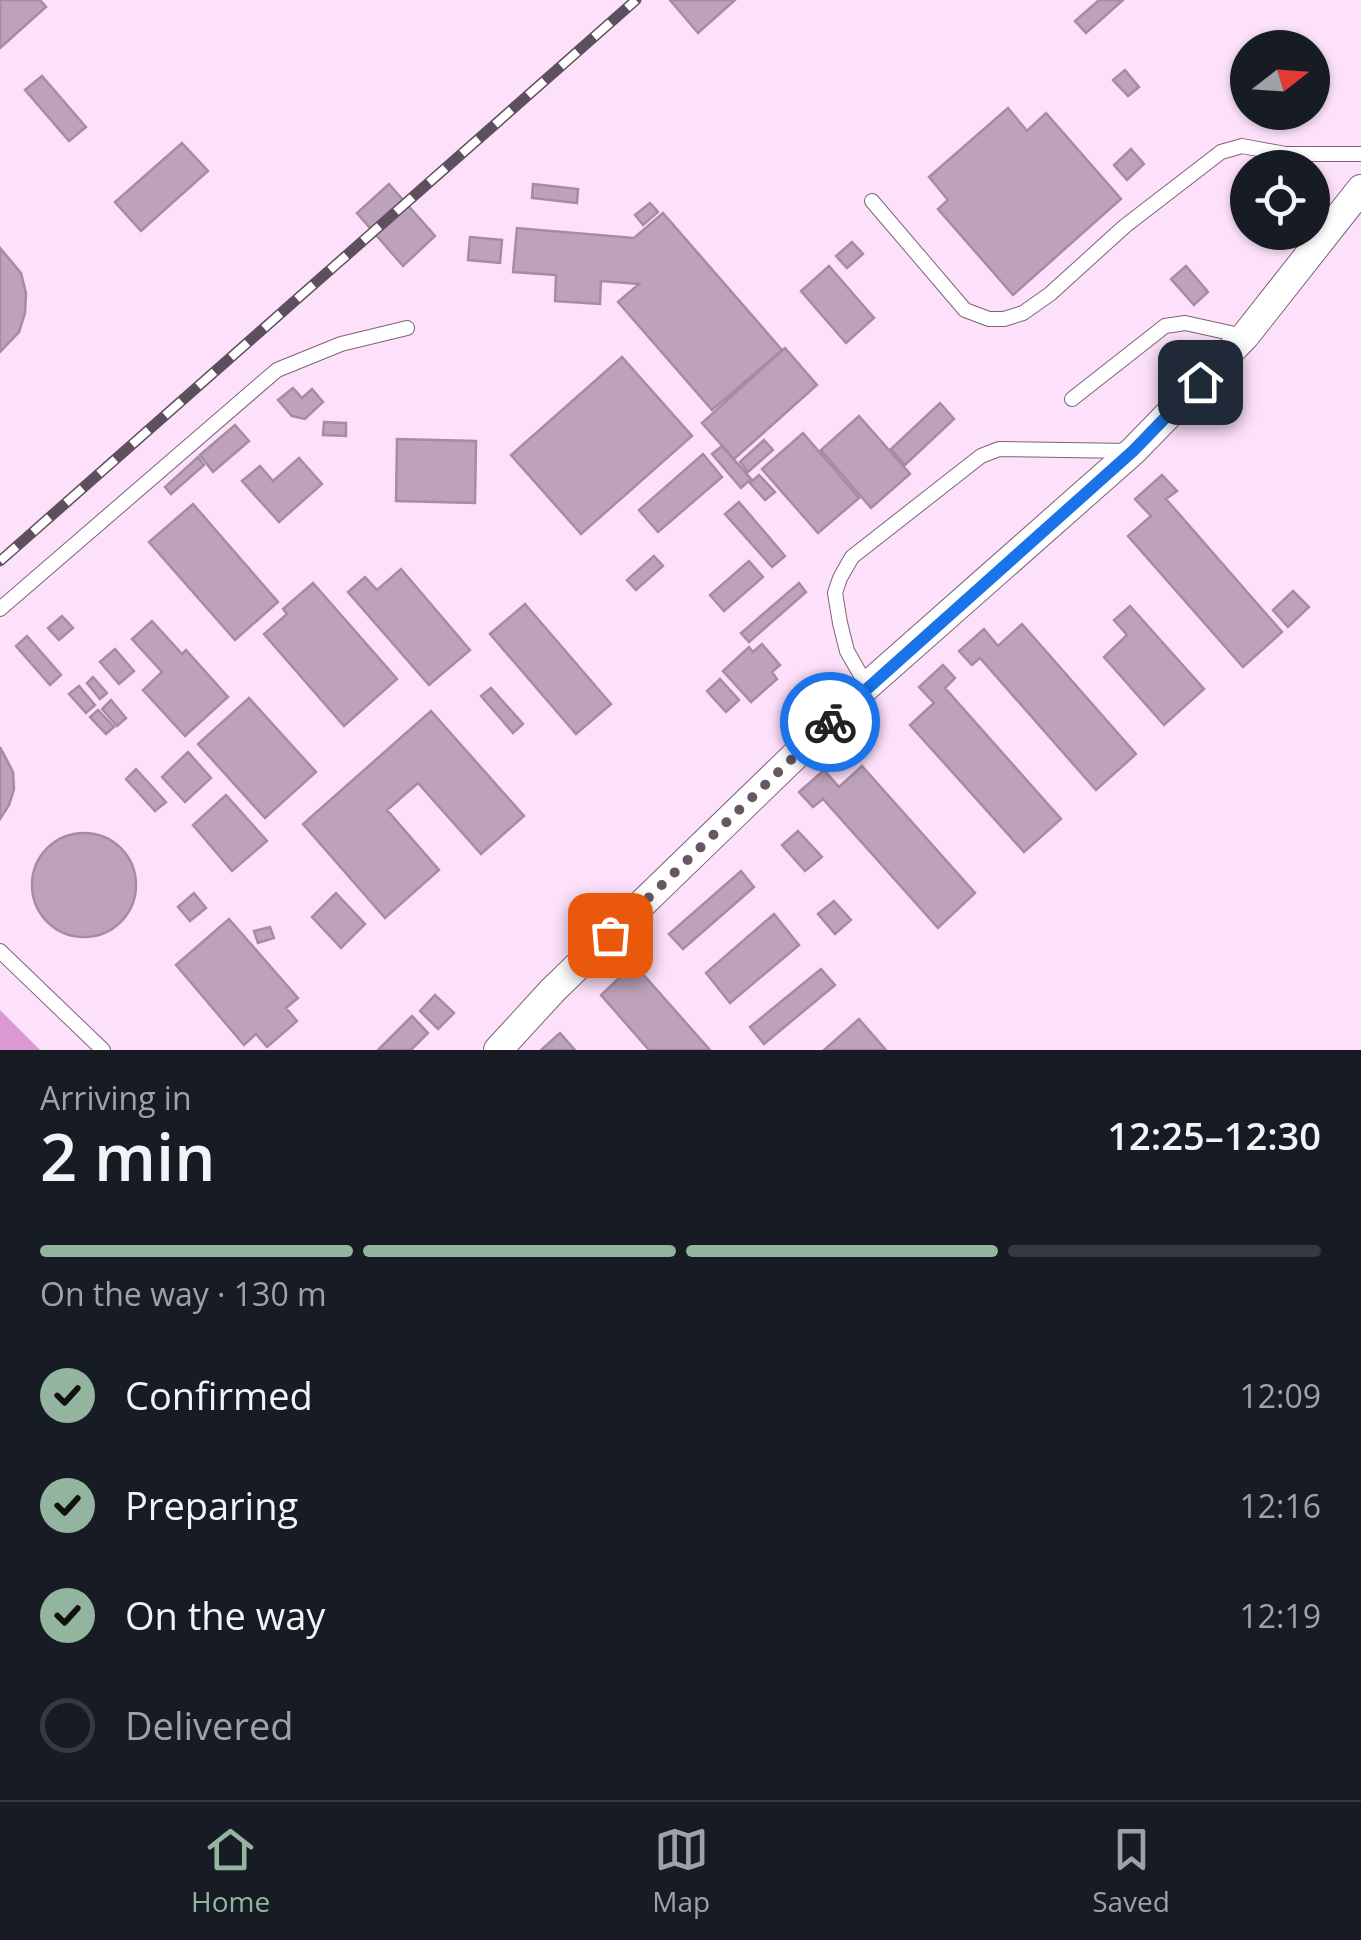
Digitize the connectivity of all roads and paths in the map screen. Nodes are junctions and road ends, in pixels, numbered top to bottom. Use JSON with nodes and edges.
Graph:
{"nodes":[{"id":1,"x":1255,"y":150,"type":"edge"},
{"id":2,"x":1361,"y":154,"type":"edge"},
{"id":3,"x":1330,"y":157,"type":"edge"},
{"id":4,"x":1361,"y":189,"type":"edge"},
{"id":5,"x":872,"y":201,"type":"dead end"},
{"id":6,"x":1330,"y":213,"type":"edge"},
{"id":7,"x":1301,"y":250,"type":"edge"},
{"id":8,"x":407,"y":328,"type":"dead end"},
{"id":9,"x":1245,"y":336,"type":"junction"},
{"id":10,"x":1072,"y":399,"type":"dead end"},
{"id":11,"x":1133,"y":451,"type":"junction"},
{"id":12,"x":0,"y":608,"type":"edge"},
{"id":13,"x":866,"y":686,"type":"junction"},
{"id":14,"x":0,"y":951,"type":"edge"},
{"id":15,"x":103,"y":1050,"type":"edge"},
{"id":16,"x":498,"y":1050,"type":"edge"}],
"edges":[{"from":1,"to":5,"type":"lane"},
{"from":2,"to":3,"type":"lane"},
{"from":4,"to":6,"type":"street"},
{"from":7,"to":9,"type":"street"},
{"from":8,"to":12,"type":"lane"},
{"from":9,"to":10,"type":"lane"},
{"from":9,"to":11,"type":"street"},
{"from":11,"to":13,"type":"street"},
{"from":11,"to":13,"type":"lane"},
{"from":13,"to":16,"type":"street"},
{"from":14,"to":15,"type":"lane"}]}
